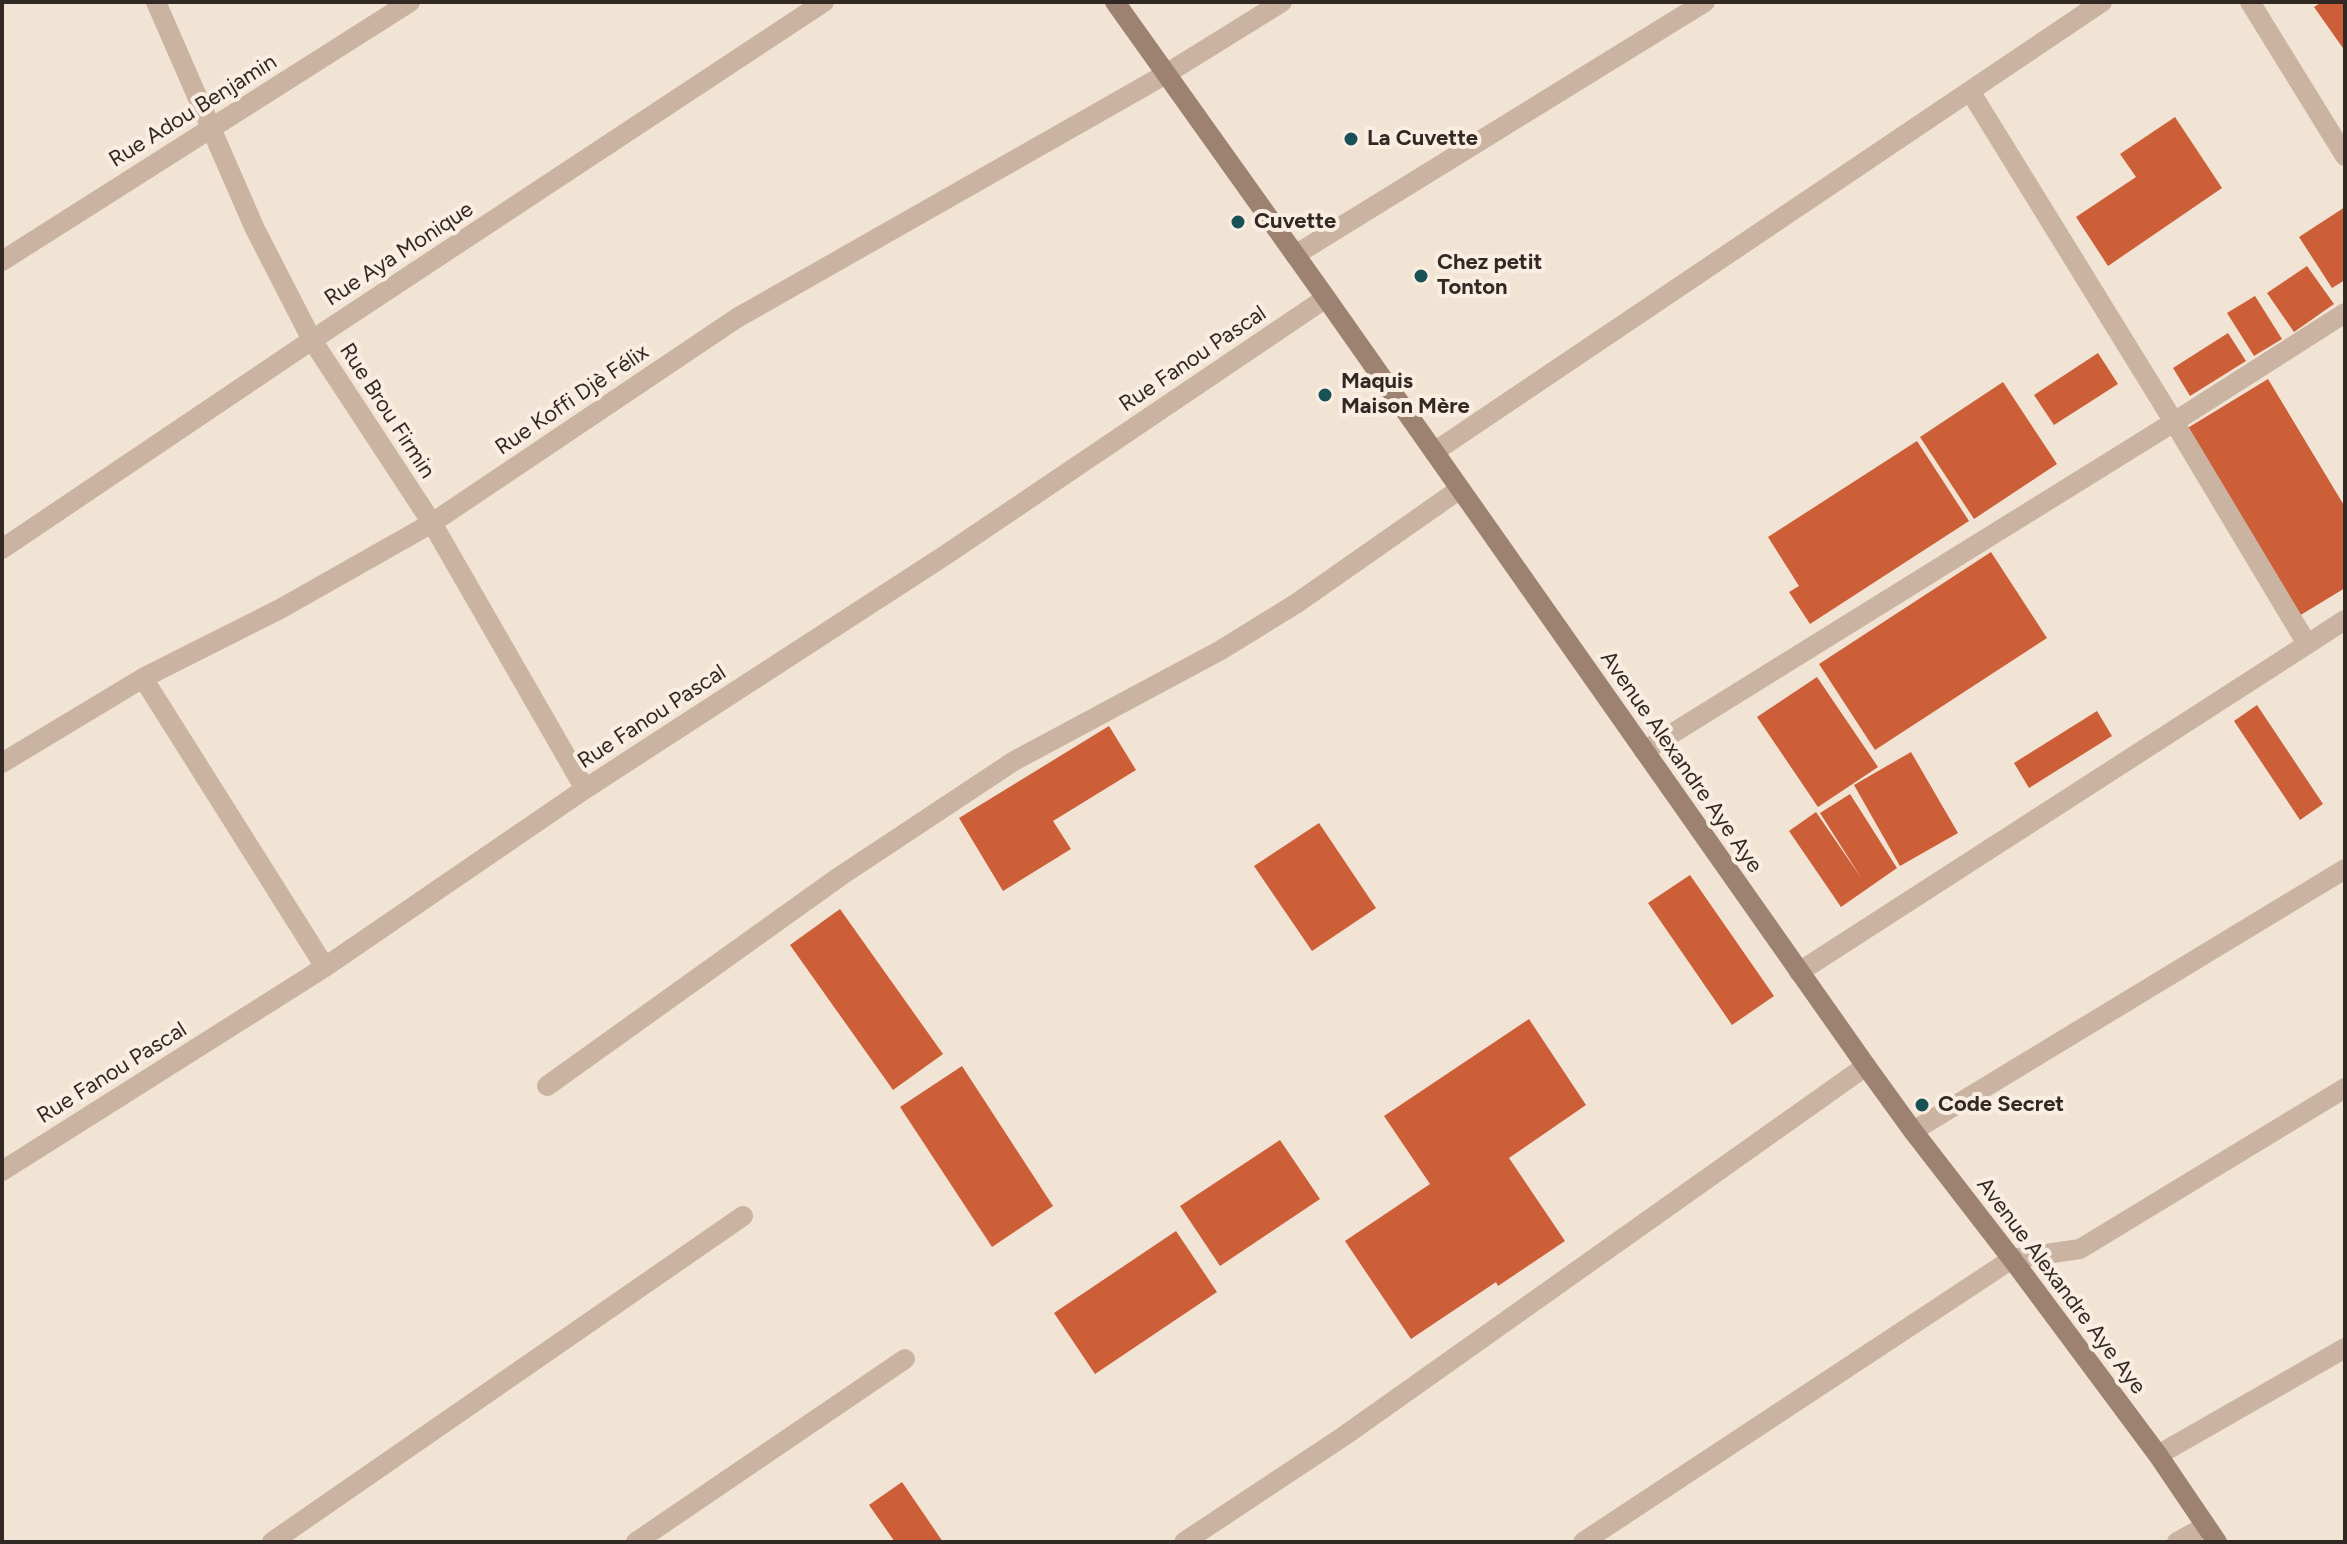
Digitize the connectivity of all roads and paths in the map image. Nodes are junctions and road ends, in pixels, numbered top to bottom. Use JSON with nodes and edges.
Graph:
{"nodes":[{"id":1,"x":156,"y":2,"type":"edge"},
{"id":2,"x":410,"y":2,"type":"edge"},
{"id":3,"x":824,"y":2,"type":"edge"},
{"id":4,"x":1115,"y":2,"type":"edge"},
{"id":5,"x":1282,"y":2,"type":"edge"},
{"id":6,"x":1705,"y":2,"type":"edge"},
{"id":7,"x":2102,"y":2,"type":"edge"},
{"id":8,"x":2250,"y":2,"type":"edge"},
{"id":9,"x":1166,"y":74,"type":"junction"},
{"id":10,"x":1970,"y":91,"type":"junction"},
{"id":11,"x":210,"y":127,"type":"junction"},
{"id":12,"x":2345,"y":156,"type":"edge"},
{"id":13,"x":1295,"y":255,"type":"junction"},
{"id":14,"x":2,"y":261,"type":"edge"},
{"id":15,"x":1326,"y":298,"type":"junction"},
{"id":16,"x":2345,"y":313,"type":"edge"},
{"id":17,"x":312,"y":340,"type":"junction"},
{"id":18,"x":2174,"y":422,"type":"junction"},
{"id":19,"x":1434,"y":452,"type":"junction"},
{"id":20,"x":1460,"y":489,"type":"junction"},
{"id":21,"x":432,"y":523,"type":"junction"},
{"id":22,"x":2,"y":549,"type":"edge"},
{"id":23,"x":2345,"y":620,"type":"edge"},
{"id":24,"x":2307,"y":644,"type":"junction"},
{"id":25,"x":143,"y":678,"type":"junction"},
{"id":26,"x":1644,"y":751,"type":"junction"},
{"id":27,"x":2,"y":763,"type":"edge"},
{"id":28,"x":585,"y":789,"type":"junction"},
{"id":29,"x":2345,"y":869,"type":"edge"},
{"id":30,"x":325,"y":967,"type":"junction"},
{"id":31,"x":1799,"y":972,"type":"junction"},
{"id":32,"x":1866,"y":1066,"type":"junction"},
{"id":33,"x":547,"y":1086,"type":"dead end"},
{"id":34,"x":2345,"y":1088,"type":"edge"},
{"id":35,"x":1913,"y":1131,"type":"junction"},
{"id":36,"x":2,"y":1171,"type":"edge"},
{"id":37,"x":743,"y":1216,"type":"dead end"},
{"id":38,"x":2012,"y":1259,"type":"junction"},
{"id":39,"x":2345,"y":1348,"type":"edge"},
{"id":40,"x":905,"y":1359,"type":"dead end"},
{"id":41,"x":2158,"y":1455,"type":"junction"},
{"id":42,"x":2212,"y":1534,"type":"edge"},
{"id":43,"x":272,"y":1542,"type":"edge"},
{"id":44,"x":636,"y":1542,"type":"edge"},
{"id":45,"x":1184,"y":1542,"type":"edge"},
{"id":46,"x":1583,"y":1542,"type":"edge"},
{"id":47,"x":2177,"y":1542,"type":"edge"}],
"edges":[{"from":1,"to":11,"type":"street","name":"Rue Brou Firmin"},
{"from":2,"to":11,"type":"street","name":"Rue Adou Benjamin"},
{"from":3,"to":17,"type":"street","name":"Rue Aya Monique"},
{"from":4,"to":9,"type":"street","name":"Avenue Alexandre Aye Aye"},
{"from":5,"to":9,"type":"street","name":"Rue Koffi Djè Félix"},
{"from":6,"to":13,"type":"street"},
{"from":7,"to":10,"type":"street"},
{"from":8,"to":12,"type":"street"},
{"from":9,"to":13,"type":"street","name":"Avenue Alexandre Aye Aye"},
{"from":9,"to":21,"type":"street","name":"Rue Koffi Djè Félix"},
{"from":10,"to":18,"type":"street"},
{"from":10,"to":19,"type":"street"},
{"from":11,"to":14,"type":"street","name":"Rue Adou Benjamin"},
{"from":11,"to":17,"type":"street","name":"Rue Brou Firmin"},
{"from":13,"to":15,"type":"street","name":"Avenue Alexandre Aye Aye"},
{"from":15,"to":19,"type":"street","name":"Avenue Alexandre Aye Aye"},
{"from":15,"to":28,"type":"street","name":"Rue Fanou Pascal"},
{"from":16,"to":18,"type":"street"},
{"from":17,"to":21,"type":"street","name":"Rue Brou Firmin"},
{"from":17,"to":22,"type":"street","name":"Rue Aya Monique"},
{"from":18,"to":24,"type":"street"},
{"from":18,"to":26,"type":"street"},
{"from":19,"to":20,"type":"street","name":"Avenue Alexandre Aye Aye"},
{"from":20,"to":26,"type":"street","name":"Avenue Alexandre Aye Aye"},
{"from":20,"to":33,"type":"street"},
{"from":21,"to":25,"type":"street","name":"Rue Koffi Djè Félix"},
{"from":21,"to":28,"type":"street","name":"Rue Brou Firmin"},
{"from":23,"to":24,"type":"street"},
{"from":24,"to":31,"type":"street"},
{"from":25,"to":27,"type":"street","name":"Rue Koffi Djè Félix"},
{"from":25,"to":30,"type":"street"},
{"from":26,"to":31,"type":"street","name":"Avenue Alexandre Aye Aye"},
{"from":28,"to":30,"type":"street","name":"Rue Fanou Pascal"},
{"from":29,"to":35,"type":"street"},
{"from":30,"to":36,"type":"street","name":"Rue Fanou Pascal"},
{"from":31,"to":32,"type":"street","name":"Avenue Alexandre Aye Aye"},
{"from":32,"to":35,"type":"street","name":"Avenue Alexandre Aye Aye"},
{"from":32,"to":45,"type":"street"},
{"from":34,"to":38,"type":"street"},
{"from":35,"to":38,"type":"street","name":"Avenue Alexandre Aye Aye"},
{"from":37,"to":43,"type":"street"},
{"from":38,"to":41,"type":"street","name":"Avenue Alexandre Aye Aye"},
{"from":38,"to":46,"type":"street"},
{"from":39,"to":41,"type":"street"},
{"from":40,"to":44,"type":"street"},
{"from":41,"to":42,"type":"street","name":"Avenue Alexandre Aye Aye"},
{"from":42,"to":47,"type":"street"}]}
